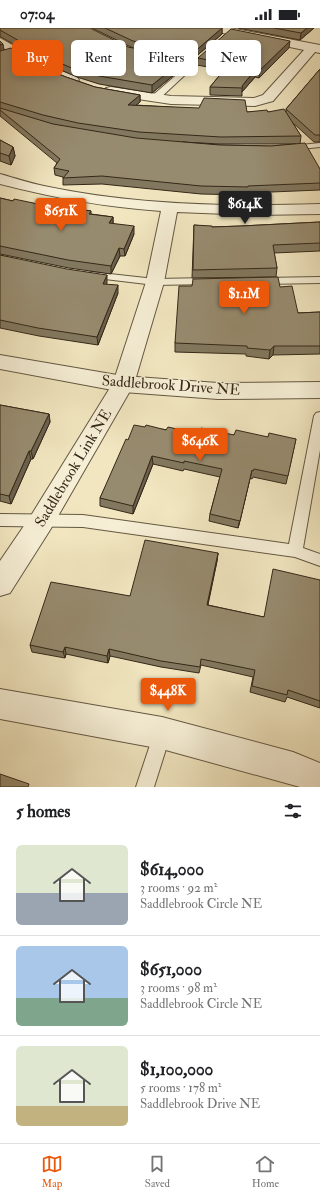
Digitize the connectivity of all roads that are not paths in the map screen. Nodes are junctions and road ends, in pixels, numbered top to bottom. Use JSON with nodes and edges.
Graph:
{"nodes":[{"id":1,"x":213,"y":28,"type":"edge"},
{"id":2,"x":0,"y":41,"type":"edge"},
{"id":3,"x":316,"y":48,"type":"edge"},
{"id":4,"x":206,"y":53,"type":"edge"},
{"id":5,"x":198,"y":60,"type":"edge"},
{"id":6,"x":180,"y":76,"type":"edge"},
{"id":7,"x":87,"y":86,"type":"edge"},
{"id":8,"x":102,"y":89,"type":"edge"},
{"id":9,"x":155,"y":98,"type":"junction"},
{"id":10,"x":320,"y":145,"type":"edge"},
{"id":11,"x":284,"y":149,"type":"edge"},
{"id":12,"x":0,"y":179,"type":"edge"},
{"id":13,"x":170,"y":208,"type":"junction"},
{"id":14,"x":320,"y":209,"type":"edge"},
{"id":15,"x":79,"y":273,"type":"edge"},
{"id":16,"x":320,"y":280,"type":"edge"},
{"id":17,"x":218,"y":281,"type":"edge"},
{"id":18,"x":249,"y":281,"type":"edge"},
{"id":19,"x":155,"y":282,"type":"junction"},
{"id":20,"x":0,"y":362,"type":"edge"},
{"id":21,"x":123,"y":384,"type":"junction"},
{"id":22,"x":320,"y":390,"type":"edge"},
{"id":23,"x":320,"y":416,"type":"edge"},
{"id":24,"x":0,"y":520,"type":"edge"},
{"id":25,"x":41,"y":522,"type":"junction"},
{"id":26,"x":295,"y":551,"type":"junction"},
{"id":27,"x":320,"y":560,"type":"edge"},
{"id":28,"x":0,"y":584,"type":"edge"},
{"id":29,"x":0,"y":704,"type":"edge"},
{"id":30,"x":162,"y":733,"type":"junction"},
{"id":31,"x":320,"y":779,"type":"edge"},
{"id":32,"x":145,"y":787,"type":"edge"}],
"edges":[{"from":1,"to":3,"type":"street"},
{"from":2,"to":7,"type":"street"},
{"from":3,"to":9,"type":"street"},
{"from":4,"to":5,"type":"lane"},
{"from":6,"to":9,"type":"lane"},
{"from":8,"to":9,"type":"street"},
{"from":10,"to":11,"type":"lane"},
{"from":12,"to":13,"type":"street"},
{"from":13,"to":14,"type":"street"},
{"from":13,"to":19,"type":"street","name":"Saddlebrook Link NE"},
{"from":15,"to":19,"type":"lane"},
{"from":16,"to":18,"type":"lane"},
{"from":17,"to":19,"type":"lane"},
{"from":19,"to":21,"type":"street","name":"Saddlebrook Link NE"},
{"from":20,"to":21,"type":"street","name":"Saddlebrook Drive NE"},
{"from":21,"to":22,"type":"street","name":"Saddlebrook Drive NE"},
{"from":21,"to":25,"type":"street","name":"Saddlebrook Link NE"},
{"from":23,"to":26,"type":"lane"},
{"from":24,"to":25,"type":"lane"},
{"from":25,"to":26,"type":"lane"},
{"from":25,"to":28,"type":"street","name":"Saddlebrook Link NE"},
{"from":26,"to":27,"type":"lane"},
{"from":29,"to":30,"type":"street"},
{"from":30,"to":31,"type":"street"},
{"from":30,"to":32,"type":"lane"}]}
